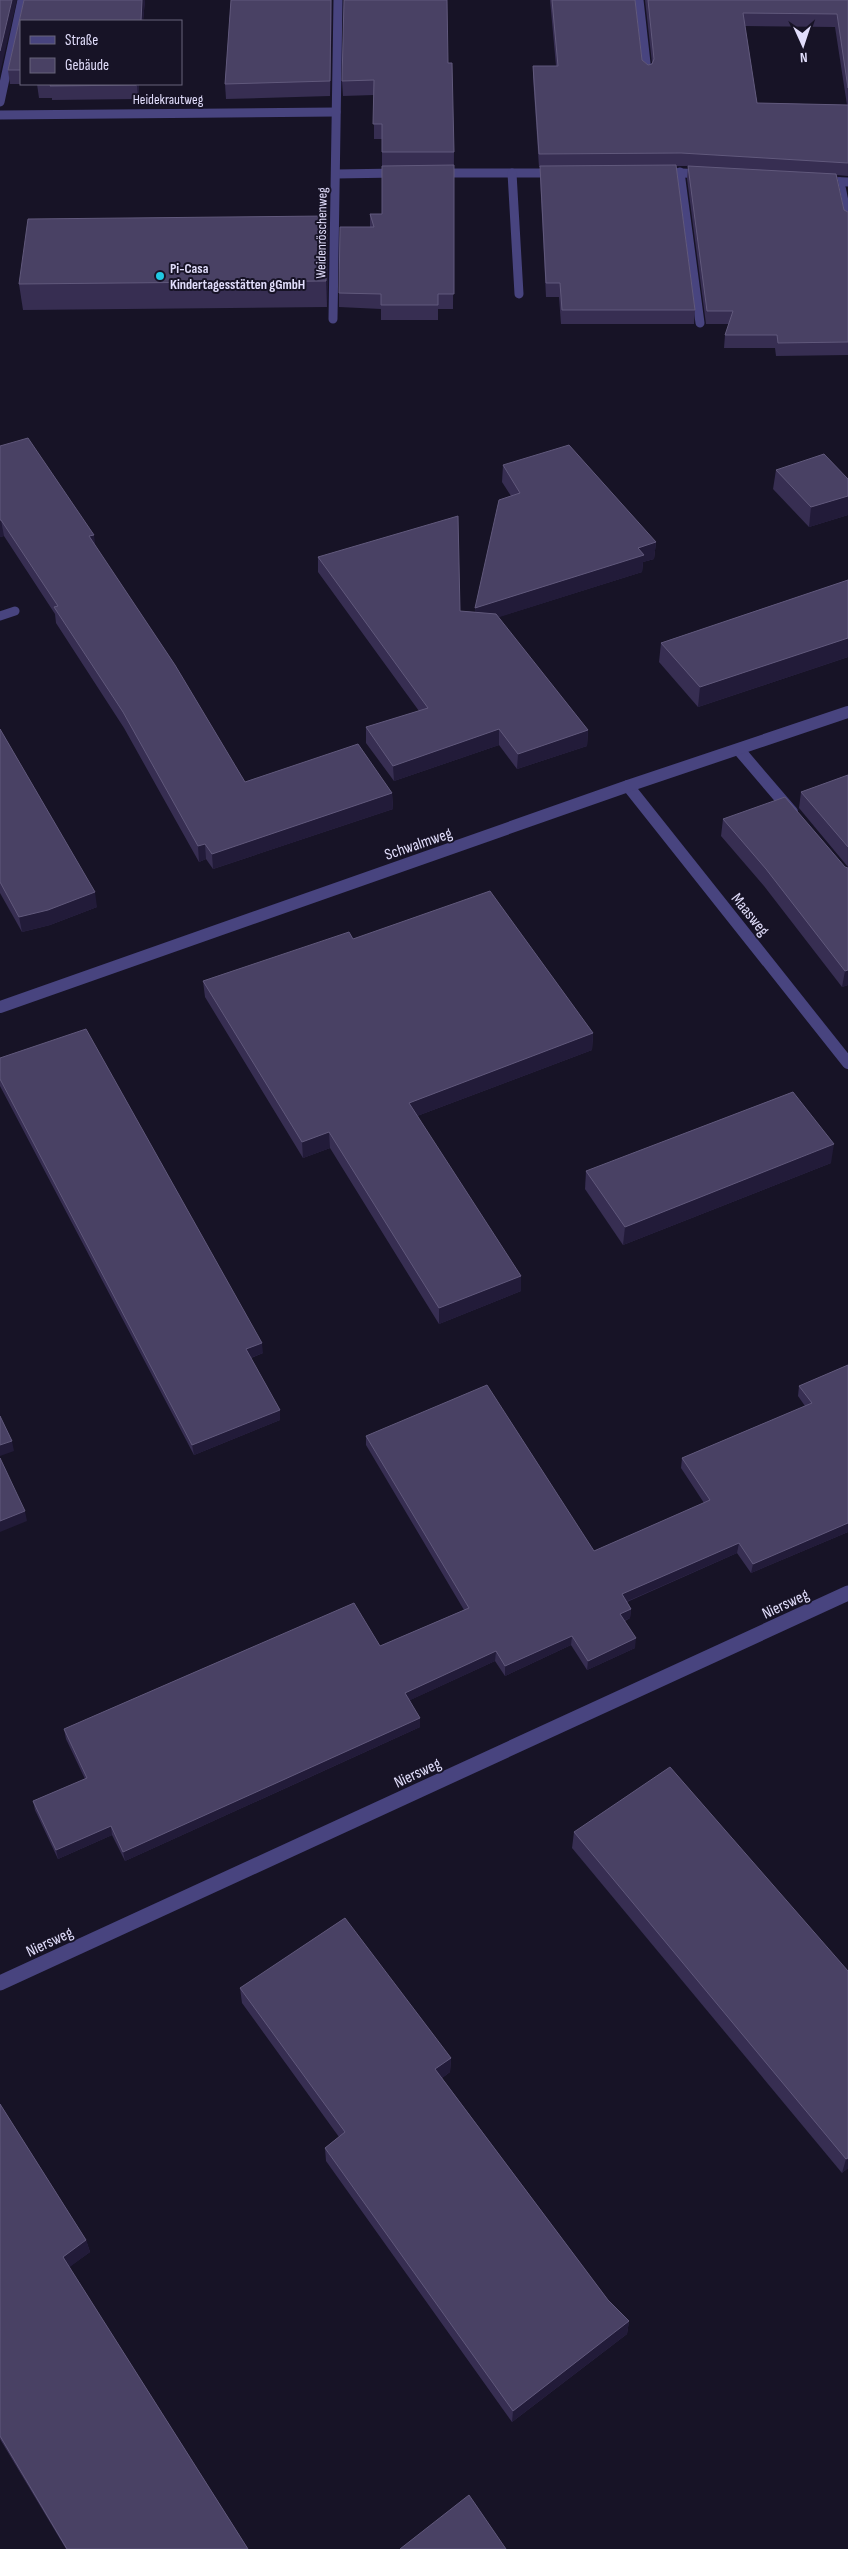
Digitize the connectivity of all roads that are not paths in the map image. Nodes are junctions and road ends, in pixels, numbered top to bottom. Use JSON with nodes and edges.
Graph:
{"nodes":[{"id":1,"x":22,"y":0,"type":"edge"},
{"id":2,"x":338,"y":0,"type":"edge"},
{"id":3,"x":639,"y":0,"type":"edge"},
{"id":4,"x":647,"y":72,"type":"edge"},
{"id":5,"x":0,"y":102,"type":"edge"},
{"id":6,"x":336,"y":112,"type":"junction"},
{"id":7,"x":0,"y":114,"type":"edge"},
{"id":8,"x":562,"y":172,"type":"edge"},
{"id":9,"x":651,"y":172,"type":"edge"},
{"id":10,"x":680,"y":172,"type":"junction"},
{"id":11,"x":405,"y":173,"type":"edge"},
{"id":12,"x":424,"y":173,"type":"edge"},
{"id":13,"x":512,"y":173,"type":"junction"},
{"id":14,"x":336,"y":174,"type":"junction"},
{"id":15,"x":710,"y":174,"type":"edge"},
{"id":16,"x":810,"y":180,"type":"edge"},
{"id":17,"x":844,"y":182,"type":"edge"},
{"id":18,"x":848,"y":221,"type":"edge"},
{"id":19,"x":518,"y":294,"type":"dead end"},
{"id":20,"x":333,"y":319,"type":"dead end"},
{"id":21,"x":700,"y":323,"type":"dead end"},
{"id":22,"x":14,"y":611,"type":"dead end"},
{"id":23,"x":0,"y":616,"type":"edge"},
{"id":24,"x":848,"y":712,"type":"edge"},
{"id":25,"x":739,"y":750,"type":"junction"},
{"id":26,"x":628,"y":786,"type":"junction"},
{"id":27,"x":797,"y":818,"type":"edge"},
{"id":28,"x":0,"y":1007,"type":"edge"},
{"id":29,"x":848,"y":1063,"type":"edge"},
{"id":30,"x":848,"y":1593,"type":"edge"},
{"id":31,"x":0,"y":1983,"type":"edge"}],
"edges":[{"from":1,"to":5,"type":"street"},
{"from":2,"to":6,"type":"street"},
{"from":3,"to":4,"type":"street"},
{"from":6,"to":7,"type":"street","name":"Heidekrautweg"},
{"from":6,"to":14,"type":"street"},
{"from":8,"to":13,"type":"street"},
{"from":9,"to":10,"type":"street"},
{"from":10,"to":15,"type":"street"},
{"from":10,"to":21,"type":"street"},
{"from":11,"to":14,"type":"street","name":"Weidenröschenweg"},
{"from":12,"to":13,"type":"street"},
{"from":13,"to":19,"type":"street"},
{"from":14,"to":20,"type":"street","name":"Weidenröschenweg"},
{"from":16,"to":17,"type":"street"},
{"from":17,"to":18,"type":"street"},
{"from":22,"to":23,"type":"street"},
{"from":24,"to":25,"type":"street","name":"Schwalmweg"},
{"from":25,"to":26,"type":"street","name":"Schwalmweg"},
{"from":25,"to":27,"type":"street"},
{"from":26,"to":28,"type":"street","name":"Schwalmweg"},
{"from":26,"to":29,"type":"street","name":"Maasweg"},
{"from":30,"to":31,"type":"street","name":"Niersweg"}]}
